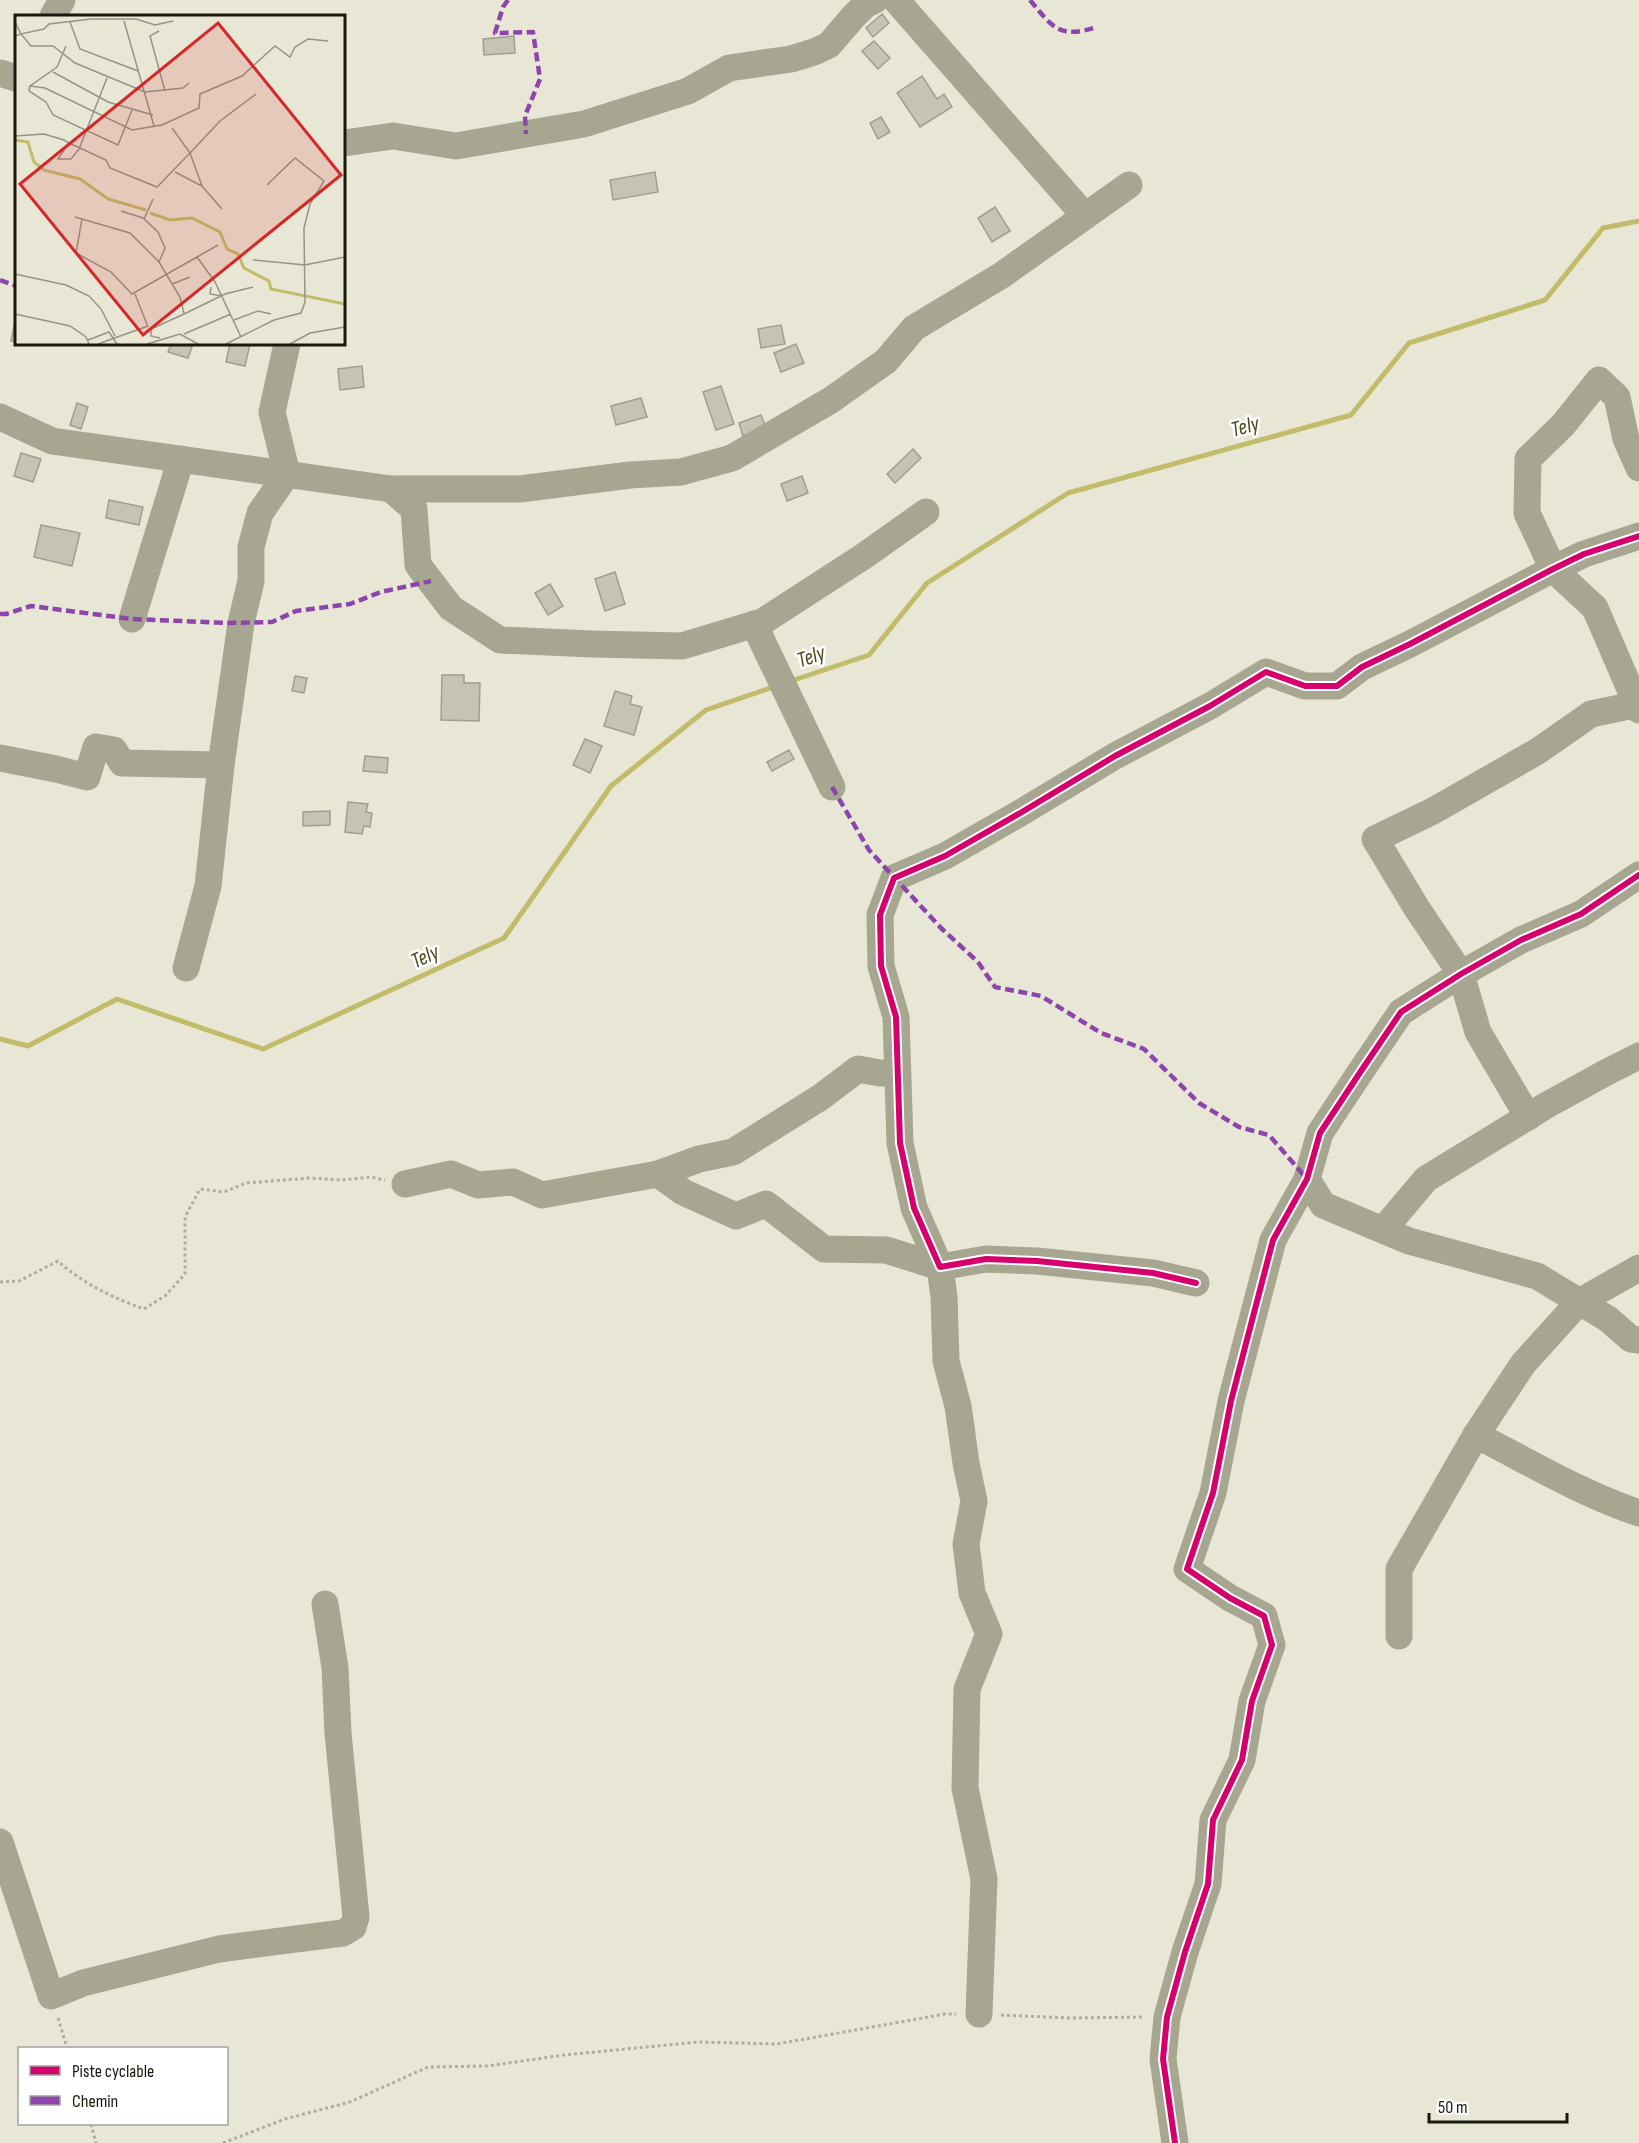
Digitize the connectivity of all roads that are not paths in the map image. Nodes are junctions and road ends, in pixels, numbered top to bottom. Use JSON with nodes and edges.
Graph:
{"nodes":[{"id":1,"x":62,"y":0,"type":"edge"},
{"id":2,"x":875,"y":0,"type":"edge"},
{"id":3,"x":896,"y":0,"type":"edge"},
{"id":4,"x":54,"y":15,"type":"edge"},
{"id":5,"x":0,"y":73,"type":"edge"},
{"id":6,"x":15,"y":78,"type":"edge"},
{"id":7,"x":345,"y":143,"type":"edge"},
{"id":8,"x":1129,"y":185,"type":"dead end"},
{"id":9,"x":1085,"y":216,"type":"junction"},
{"id":10,"x":287,"y":345,"type":"edge"},
{"id":11,"x":0,"y":417,"type":"edge"},
{"id":12,"x":181,"y":459,"type":"junction"},
{"id":13,"x":1639,"y":468,"type":"edge"},
{"id":14,"x":287,"y":474,"type":"junction"},
{"id":15,"x":392,"y":489,"type":"junction"},
{"id":16,"x":926,"y":512,"type":"dead end"},
{"id":17,"x":1639,"y":536,"type":"edge"},
{"id":18,"x":1553,"y":569,"type":"junction"},
{"id":19,"x":132,"y":619,"type":"dead end"},
{"id":20,"x":754,"y":624,"type":"junction"},
{"id":21,"x":1638,"y":706,"type":"edge"},
{"id":22,"x":0,"y":758,"type":"edge"},
{"id":23,"x":221,"y":765,"type":"junction"},
{"id":24,"x":832,"y":787,"type":"dead end"},
{"id":25,"x":1639,"y":875,"type":"edge"},
{"id":26,"x":186,"y":968,"type":"dead end"},
{"id":27,"x":1461,"y":974,"type":"junction"},
{"id":28,"x":1639,"y":1056,"type":"edge"},
{"id":29,"x":897,"y":1073,"type":"junction"},
{"id":30,"x":1528,"y":1117,"type":"junction"},
{"id":31,"x":658,"y":1174,"type":"junction"},
{"id":32,"x":1307,"y":1179,"type":"junction"},
{"id":33,"x":405,"y":1184,"type":"road end"},
{"id":34,"x":1383,"y":1230,"type":"junction"},
{"id":35,"x":940,"y":1267,"type":"junction"},
{"id":36,"x":1639,"y":1268,"type":"edge"},
{"id":37,"x":1196,"y":1283,"type":"dead end"},
{"id":38,"x":1579,"y":1302,"type":"junction"},
{"id":39,"x":1639,"y":1340,"type":"edge"},
{"id":40,"x":1476,"y":1435,"type":"junction"},
{"id":41,"x":1639,"y":1513,"type":"edge"},
{"id":42,"x":326,"y":1604,"type":"dead end"},
{"id":43,"x":1399,"y":1636,"type":"dead end"},
{"id":44,"x":0,"y":1842,"type":"edge"},
{"id":45,"x":979,"y":2014,"type":"road end"},
{"id":46,"x":1175,"y":2143,"type":"edge"}],
"edges":[{"from":1,"to":4,"type":"street"},
{"from":2,"to":7,"type":"street"},
{"from":3,"to":9,"type":"street"},
{"from":5,"to":6,"type":"street"},
{"from":8,"to":9,"type":"street"},
{"from":9,"to":15,"type":"street"},
{"from":10,"to":14,"type":"street"},
{"from":11,"to":12,"type":"street"},
{"from":12,"to":14,"type":"street"},
{"from":12,"to":19,"type":"street"},
{"from":13,"to":18,"type":"street"},
{"from":14,"to":15,"type":"street"},
{"from":14,"to":23,"type":"street"},
{"from":15,"to":20,"type":"street"},
{"from":16,"to":20,"type":"street"},
{"from":17,"to":18,"type":"street"},
{"from":18,"to":21,"type":"street"},
{"from":18,"to":29,"type":"street"},
{"from":20,"to":24,"type":"street"},
{"from":21,"to":27,"type":"street"},
{"from":22,"to":23,"type":"street"},
{"from":23,"to":26,"type":"street"},
{"from":25,"to":27,"type":"street"},
{"from":27,"to":30,"type":"street"},
{"from":27,"to":32,"type":"street"},
{"from":28,"to":30,"type":"street"},
{"from":29,"to":31,"type":"street"},
{"from":29,"to":35,"type":"street"},
{"from":30,"to":34,"type":"street"},
{"from":31,"to":33,"type":"street"},
{"from":31,"to":35,"type":"street"},
{"from":32,"to":34,"type":"street"},
{"from":32,"to":46,"type":"street"},
{"from":34,"to":38,"type":"street"},
{"from":35,"to":37,"type":"street"},
{"from":35,"to":45,"type":"street"},
{"from":36,"to":38,"type":"street"},
{"from":38,"to":39,"type":"street"},
{"from":38,"to":40,"type":"street"},
{"from":40,"to":41,"type":"street"},
{"from":40,"to":43,"type":"street"},
{"from":42,"to":44,"type":"street"}]}
